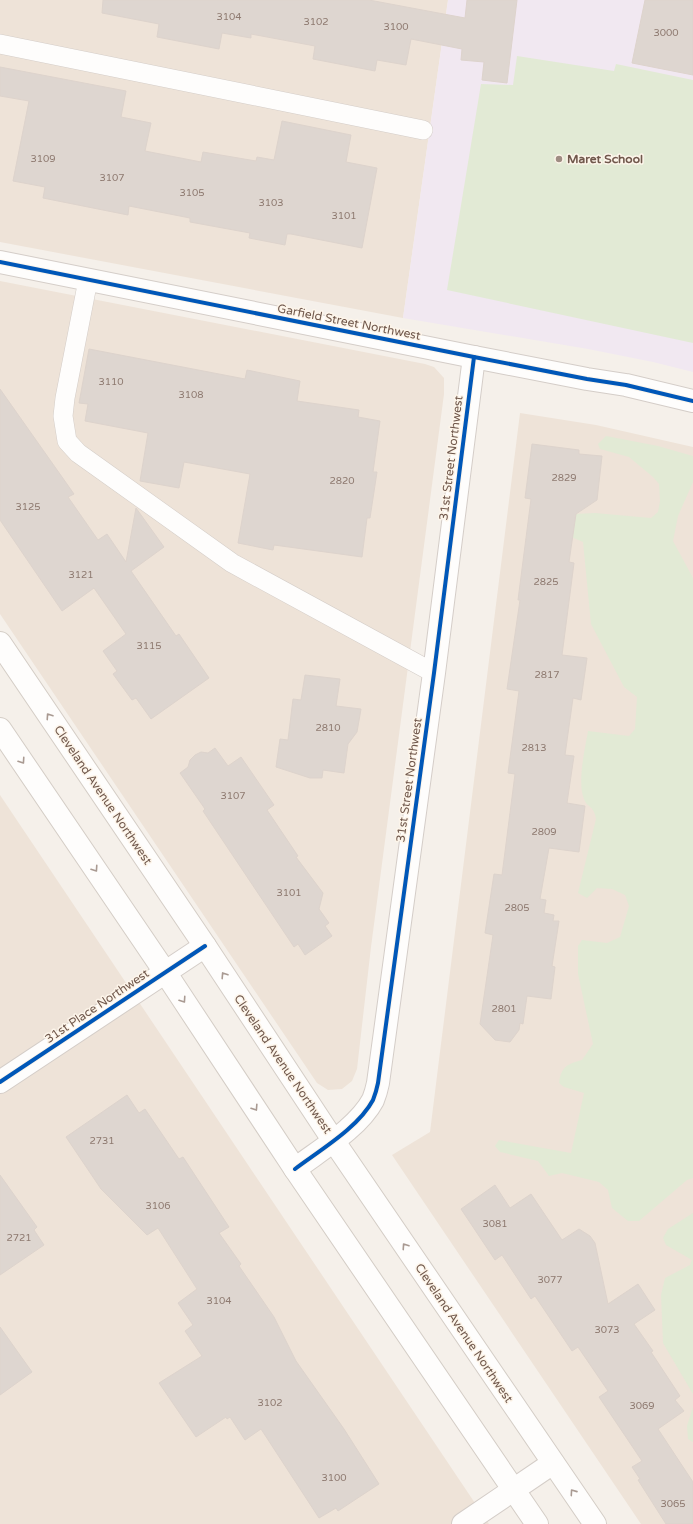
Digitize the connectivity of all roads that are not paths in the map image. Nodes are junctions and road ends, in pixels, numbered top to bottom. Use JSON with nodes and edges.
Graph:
{"nodes":[{"id":1,"x":0,"y":44,"type":"edge"},
{"id":2,"x":423,"y":130,"type":"dead end"},
{"id":3,"x":0,"y":262,"type":"edge"},
{"id":4,"x":88,"y":280,"type":"junction"},
{"id":5,"x":474,"y":357,"type":"junction"},
{"id":6,"x":693,"y":401,"type":"edge"},
{"id":7,"x":0,"y":643,"type":"edge"},
{"id":8,"x":434,"y":673,"type":"junction"},
{"id":9,"x":0,"y":729,"type":"edge"},
{"id":10,"x":205,"y":946,"type":"junction"},
{"id":11,"x":165,"y":972,"type":"junction"},
{"id":12,"x":0,"y":1082,"type":"edge"},
{"id":13,"x":333,"y":1140,"type":"junction"},
{"id":14,"x":295,"y":1169,"type":"junction"},
{"id":15,"x":553,"y":1463,"type":"junction"},
{"id":16,"x":514,"y":1490,"type":"junction"},
{"id":17,"x":463,"y":1524,"type":"edge"},
{"id":18,"x":537,"y":1524,"type":"edge"},
{"id":19,"x":595,"y":1524,"type":"edge"}],
"edges":[{"from":1,"to":2,"type":"lane"},
{"from":3,"to":4,"type":"main road","name":"Garfield Street Northwest"},
{"from":4,"to":5,"type":"main road","name":"Garfield Street Northwest"},
{"from":4,"to":8,"type":"lane"},
{"from":5,"to":6,"type":"main road","name":"Garfield Street Northwest"},
{"from":5,"to":8,"type":"main road","name":"31st Street Northwest"},
{"from":10,"to":7,"type":"main road","name":"Cleveland Avenue Northwest","one_way":true},
{"from":8,"to":13,"type":"main road","name":"31st Street Northwest"},
{"from":9,"to":11,"type":"main road","one_way":true},
{"from":10,"to":11,"type":"main road","name":"31st Place Northwest"},
{"from":13,"to":10,"type":"main road","name":"Cleveland Avenue Northwest","one_way":true},
{"from":11,"to":12,"type":"main road","name":"31st Place Northwest"},
{"from":11,"to":14,"type":"main road","one_way":true},
{"from":13,"to":14,"type":"main road","name":"31st Street Northwest"},
{"from":15,"to":13,"type":"main road","name":"Cleveland Avenue Northwest","one_way":true},
{"from":14,"to":16,"type":"main road"},
{"from":15,"to":16,"type":"main road"},
{"from":19,"to":15,"type":"main road","name":"Cleveland Avenue Northwest","one_way":true},
{"from":16,"to":17,"type":"main road"},
{"from":16,"to":18,"type":"main road"}]}
